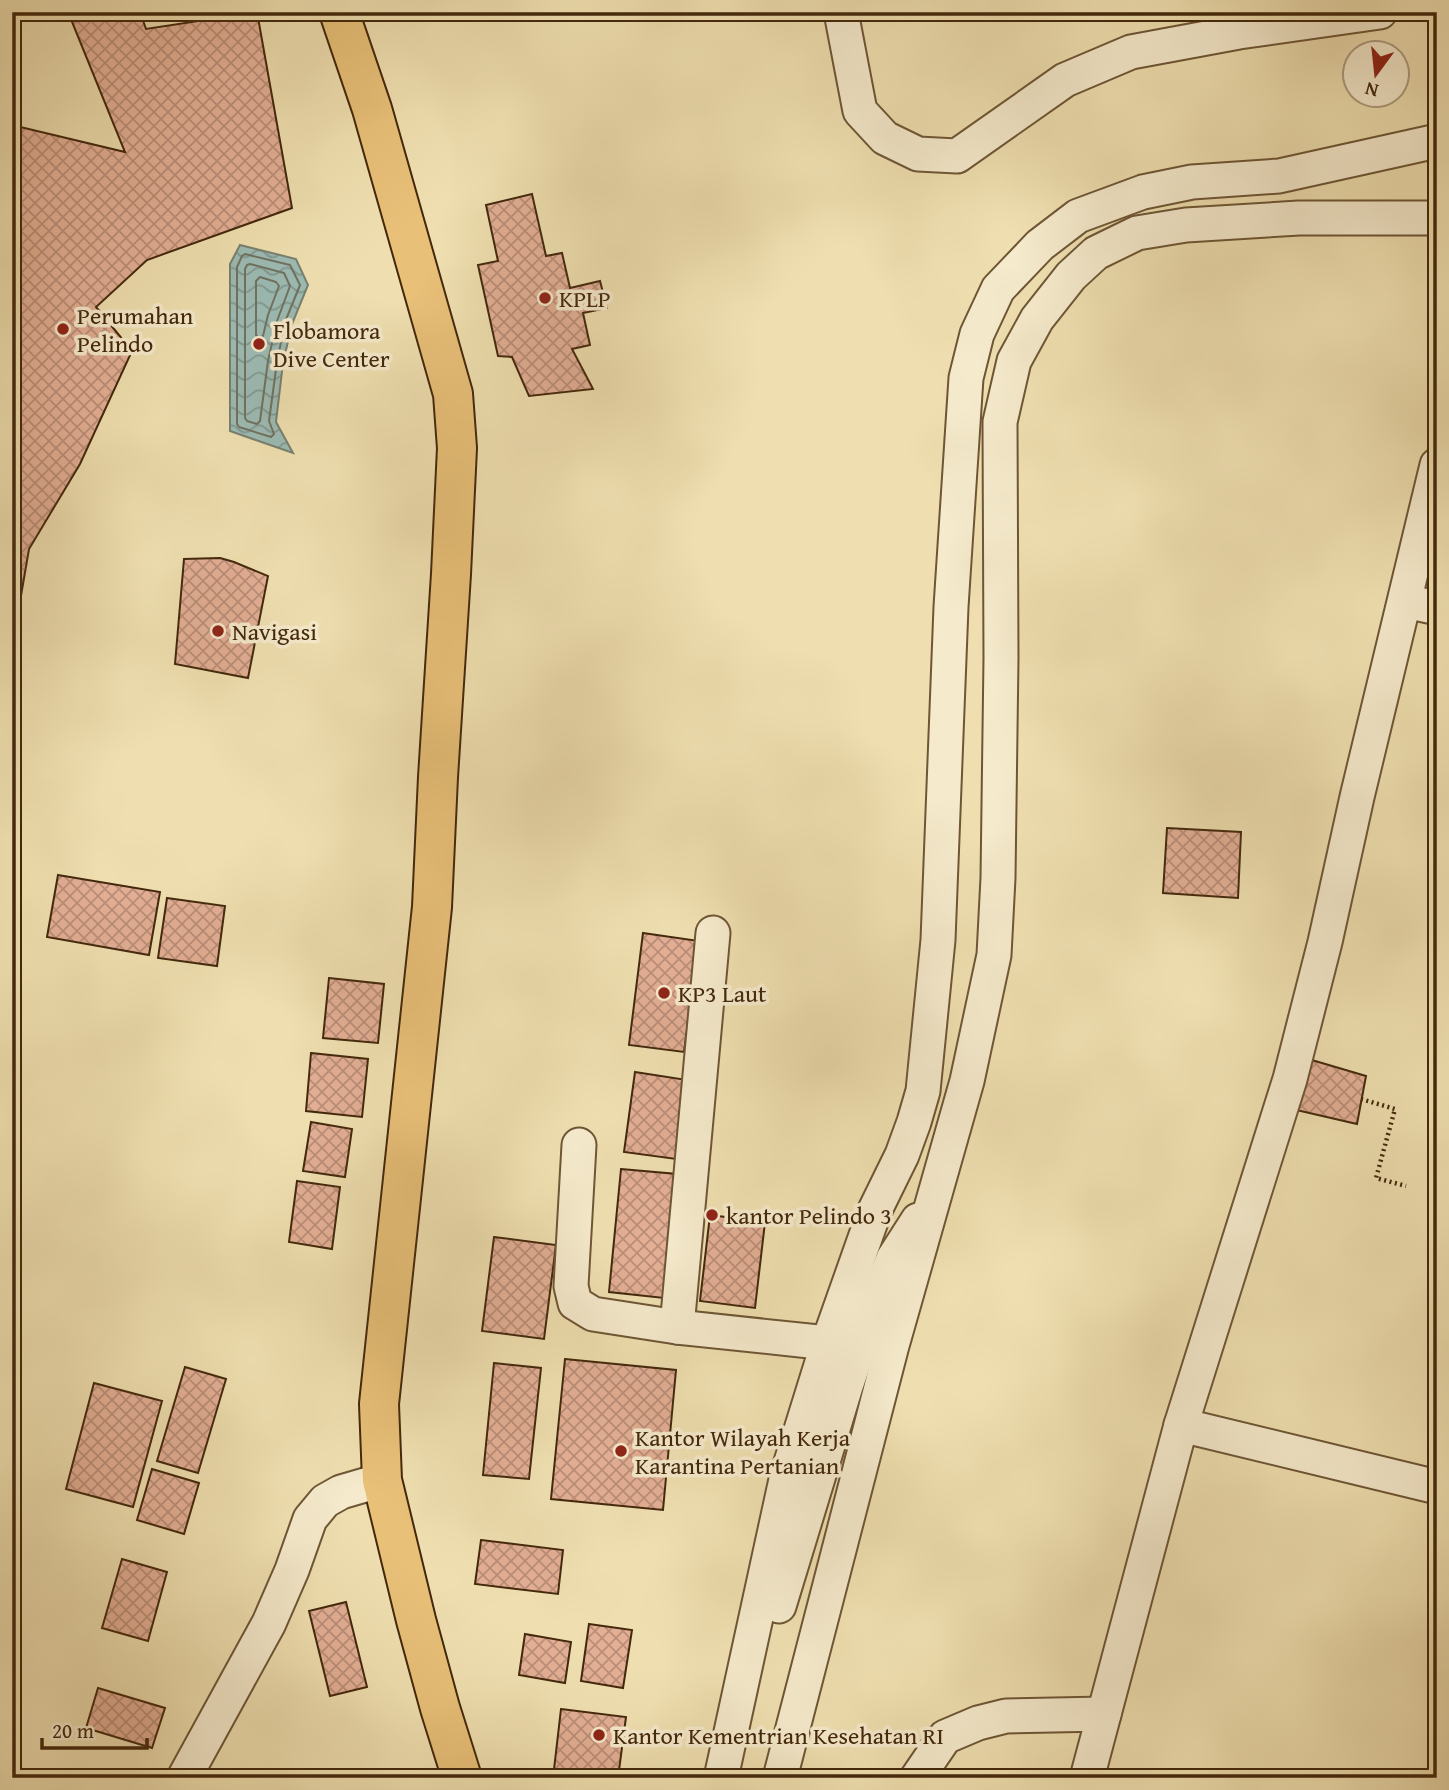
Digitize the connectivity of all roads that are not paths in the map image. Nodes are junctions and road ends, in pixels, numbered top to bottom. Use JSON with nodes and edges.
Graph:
{"nodes":[{"id":1,"x":340,"y":12,"type":"edge"},
{"id":2,"x":841,"y":12,"type":"edge"},
{"id":3,"x":1380,"y":12,"type":"edge"},
{"id":4,"x":1437,"y":142,"type":"edge"},
{"id":5,"x":1437,"y":218,"type":"edge"},
{"id":6,"x":1437,"y":465,"type":"edge"},
{"id":7,"x":1421,"y":604,"type":"edge"},
{"id":8,"x":713,"y":933,"type":"dead end"},
{"id":9,"x":579,"y":1145,"type":"dead end"},
{"id":10,"x":936,"y":1191,"type":"junction"},
{"id":11,"x":677,"y":1327,"type":"junction"},
{"id":12,"x":828,"y":1343,"type":"junction"},
{"id":13,"x":1181,"y":1425,"type":"junction"},
{"id":14,"x":382,"y":1480,"type":"junction"},
{"id":15,"x":1437,"y":1487,"type":"edge"},
{"id":16,"x":1104,"y":1714,"type":"junction"},
{"id":17,"x":184,"y":1778,"type":"edge"},
{"id":18,"x":462,"y":1778,"type":"edge"},
{"id":19,"x":722,"y":1778,"type":"edge"},
{"id":20,"x":780,"y":1778,"type":"edge"},
{"id":21,"x":917,"y":1778,"type":"edge"},
{"id":22,"x":1087,"y":1778,"type":"edge"}],
"edges":[{"from":1,"to":14,"type":"highway"},
{"from":2,"to":3,"type":"street"},
{"from":4,"to":12,"type":"street"},
{"from":5,"to":10,"type":"street"},
{"from":6,"to":7,"type":"street"},
{"from":7,"to":13,"type":"street"},
{"from":8,"to":11,"type":"street"},
{"from":9,"to":11,"type":"street"},
{"from":10,"to":19,"type":"street"},
{"from":10,"to":20,"type":"street"},
{"from":11,"to":12,"type":"street"},
{"from":12,"to":19,"type":"street"},
{"from":13,"to":15,"type":"street"},
{"from":13,"to":16,"type":"street"},
{"from":14,"to":17,"type":"street"},
{"from":14,"to":18,"type":"highway"},
{"from":16,"to":21,"type":"street"},
{"from":16,"to":22,"type":"street"}]}
